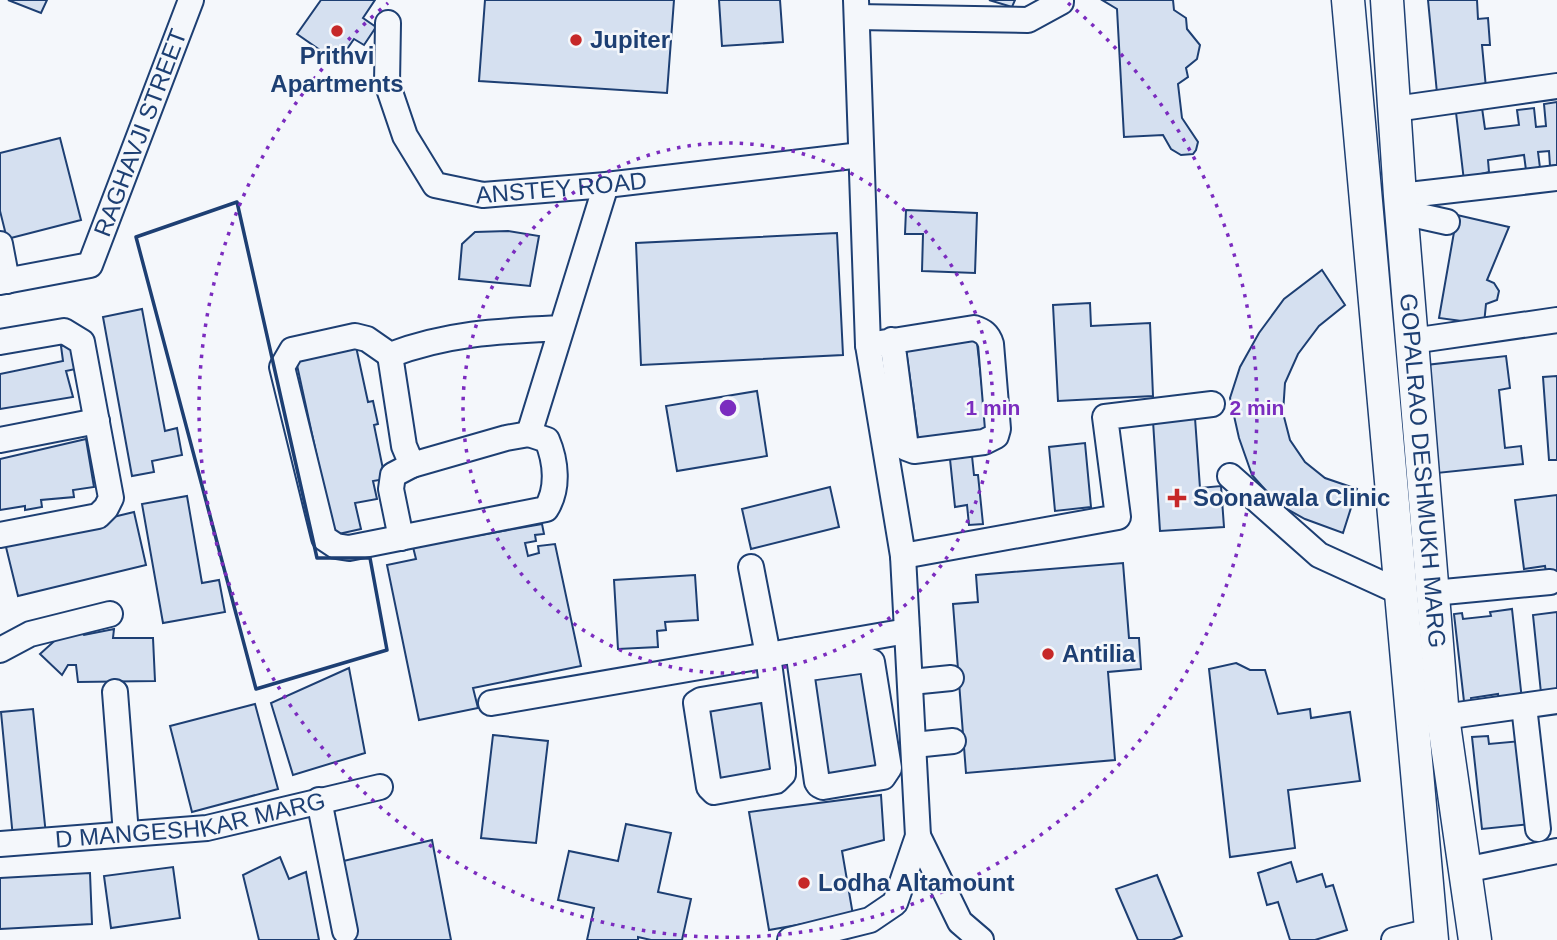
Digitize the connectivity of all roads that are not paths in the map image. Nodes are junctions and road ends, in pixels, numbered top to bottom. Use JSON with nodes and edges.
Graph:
{"nodes":[{"id":1,"x":191,"y":0,"type":"edge"},
{"id":2,"x":1061,"y":0,"type":"edge"},
{"id":3,"x":1348,"y":0,"type":"edge"},
{"id":4,"x":1387,"y":0,"type":"edge"},
{"id":5,"x":856,"y":8,"type":"edge"},
{"id":6,"x":388,"y":23,"type":"dead end"},
{"id":7,"x":1557,"y":86,"type":"edge"},
{"id":8,"x":1395,"y":109,"type":"junction"},
{"id":9,"x":861,"y":155,"type":"junction"},
{"id":10,"x":1557,"y":178,"type":"edge"},
{"id":11,"x":606,"y":185,"type":"junction"},
{"id":12,"x":1401,"y":204,"type":"junction"},
{"id":13,"x":1447,"y":222,"type":"dead end"},
{"id":14,"x":0,"y":244,"type":"edge"},
{"id":15,"x":3,"y":281,"type":"edge"},
{"id":16,"x":1557,"y":320,"type":"edge"},
{"id":17,"x":561,"y":328,"type":"junction"},
{"id":18,"x":1412,"y":341,"type":"junction"},
{"id":19,"x":0,"y":342,"type":"edge"},
{"id":20,"x":880,"y":342,"type":"junction"},
{"id":21,"x":390,"y":355,"type":"junction"},
{"id":22,"x":1212,"y":404,"type":"dead end"},
{"id":23,"x":97,"y":421,"type":"junction"},
{"id":24,"x":893,"y":432,"type":"junction"},
{"id":25,"x":528,"y":434,"type":"junction"},
{"id":26,"x":0,"y":440,"type":"edge"},
{"id":27,"x":412,"y":465,"type":"junction"},
{"id":28,"x":1230,"y":475,"type":"dead end"},
{"id":29,"x":0,"y":535,"type":"edge"},
{"id":30,"x":401,"y":538,"type":"junction"},
{"id":31,"x":903,"y":556,"type":"junction"},
{"id":32,"x":751,"y":568,"type":"dead end"},
{"id":33,"x":1550,"y":582,"type":"dead end"},
{"id":34,"x":1400,"y":592,"type":"junction"},
{"id":35,"x":1433,"y":593,"type":"junction"},
{"id":36,"x":110,"y":614,"type":"dead end"},
{"id":37,"x":907,"y":631,"type":"junction"},
{"id":38,"x":0,"y":650,"type":"edge"},
{"id":39,"x":768,"y":655,"type":"junction"},
{"id":40,"x":800,"y":660,"type":"junction"},
{"id":41,"x":874,"y":672,"type":"junction"},
{"id":42,"x":910,"y":674,"type":"junction"},
{"id":43,"x":951,"y":678,"type":"dead end"},
{"id":44,"x":772,"y":688,"type":"junction"},
{"id":45,"x":115,"y":692,"type":"dead end"},
{"id":46,"x":1557,"y":701,"type":"edge"},
{"id":47,"x":491,"y":703,"type":"dead end"},
{"id":48,"x":1524,"y":706,"type":"junction"},
{"id":49,"x":1443,"y":717,"type":"junction"},
{"id":50,"x":953,"y":741,"type":"dead end"},
{"id":51,"x":914,"y":752,"type":"junction"},
{"id":52,"x":888,"y":763,"type":"junction"},
{"id":53,"x":380,"y":787,"type":"dead end"},
{"id":54,"x":319,"y":800,"type":"junction"},
{"id":55,"x":1538,"y":829,"type":"dead end"},
{"id":56,"x":125,"y":834,"type":"junction"},
{"id":57,"x":918,"y":836,"type":"junction"},
{"id":58,"x":0,"y":844,"type":"edge"},
{"id":59,"x":1557,"y":851,"type":"edge"},
{"id":60,"x":1465,"y":870,"type":"junction"},
{"id":61,"x":345,"y":931,"type":"dead end"},
{"id":62,"x":1431,"y":936,"type":"edge"},
{"id":63,"x":790,"y":940,"type":"edge"},
{"id":64,"x":981,"y":940,"type":"edge"},
{"id":65,"x":1394,"y":940,"type":"edge"},
{"id":66,"x":1475,"y":940,"type":"edge"}],
"edges":[{"from":1,"to":15,"type":"street","name":"RAGHAVJI STREET"},
{"from":2,"to":5,"type":"street"},
{"from":3,"to":34,"type":"main road","name":"GOPALRAO DESHMUKH MARG"},
{"from":4,"to":8,"type":"main road","name":"GOPALRAO DESHMUKH MARG"},
{"from":5,"to":9,"type":"street"},
{"from":6,"to":11,"type":"street","name":"ANSTEY ROAD"},
{"from":7,"to":8,"type":"street"},
{"from":8,"to":12,"type":"main road","name":"GOPALRAO DESHMUKH MARG"},
{"from":9,"to":11,"type":"street","name":"ANSTEY ROAD"},
{"from":9,"to":20,"type":"street"},
{"from":10,"to":12,"type":"street"},
{"from":11,"to":17,"type":"street"},
{"from":12,"to":13,"type":"street"},
{"from":12,"to":18,"type":"main road","name":"GOPALRAO DESHMUKH MARG"},
{"from":14,"to":15,"type":"street"},
{"from":16,"to":18,"type":"street"},
{"from":17,"to":21,"type":"street"},
{"from":17,"to":25,"type":"street"},
{"from":18,"to":35,"type":"main road","name":"GOPALRAO DESHMUKH MARG"},
{"from":19,"to":23,"type":"street"},
{"from":20,"to":24,"type":"street"},
{"from":20,"to":24,"type":"street"},
{"from":21,"to":27,"type":"street"},
{"from":21,"to":30,"type":"street"},
{"from":22,"to":31,"type":"street"},
{"from":23,"to":26,"type":"street"},
{"from":23,"to":29,"type":"street"},
{"from":24,"to":31,"type":"street"},
{"from":25,"to":27,"type":"street"},
{"from":25,"to":30,"type":"street"},
{"from":27,"to":30,"type":"street"},
{"from":28,"to":34,"type":"street"},
{"from":31,"to":37,"type":"street"},
{"from":32,"to":39,"type":"street"},
{"from":33,"to":35,"type":"street"},
{"from":34,"to":62,"type":"main road","name":"GOPALRAO DESHMUKH MARG"},
{"from":35,"to":49,"type":"main road","name":"GOPALRAO DESHMUKH MARG"},
{"from":36,"to":38,"type":"street"},
{"from":37,"to":40,"type":"street"},
{"from":37,"to":42,"type":"street"},
{"from":39,"to":40,"type":"street"},
{"from":39,"to":44,"type":"street"},
{"from":39,"to":47,"type":"street"},
{"from":40,"to":41,"type":"street"},
{"from":40,"to":52,"type":"street"},
{"from":41,"to":42,"type":"street"},
{"from":41,"to":52,"type":"street"},
{"from":42,"to":43,"type":"street"},
{"from":42,"to":51,"type":"street"},
{"from":44,"to":44,"type":"street"},
{"from":45,"to":56,"type":"street"},
{"from":46,"to":48,"type":"street"},
{"from":48,"to":49,"type":"street"},
{"from":48,"to":55,"type":"street"},
{"from":49,"to":60,"type":"main road","name":"GOPALRAO DESHMUKH MARG"},
{"from":50,"to":51,"type":"street"},
{"from":51,"to":52,"type":"street"},
{"from":51,"to":57,"type":"street"},
{"from":53,"to":54,"type":"street","name":"D MANGESHKAR MARG"},
{"from":54,"to":56,"type":"street","name":"D MANGESHKAR MARG"},
{"from":54,"to":61,"type":"street"},
{"from":56,"to":58,"type":"street","name":"D MANGESHKAR MARG"},
{"from":57,"to":63,"type":"street"},
{"from":57,"to":64,"type":"street"},
{"from":59,"to":60,"type":"street"},
{"from":60,"to":66,"type":"main road","name":"GOPALRAO DESHMUKH MARG"},
{"from":62,"to":65,"type":"street"}]}
